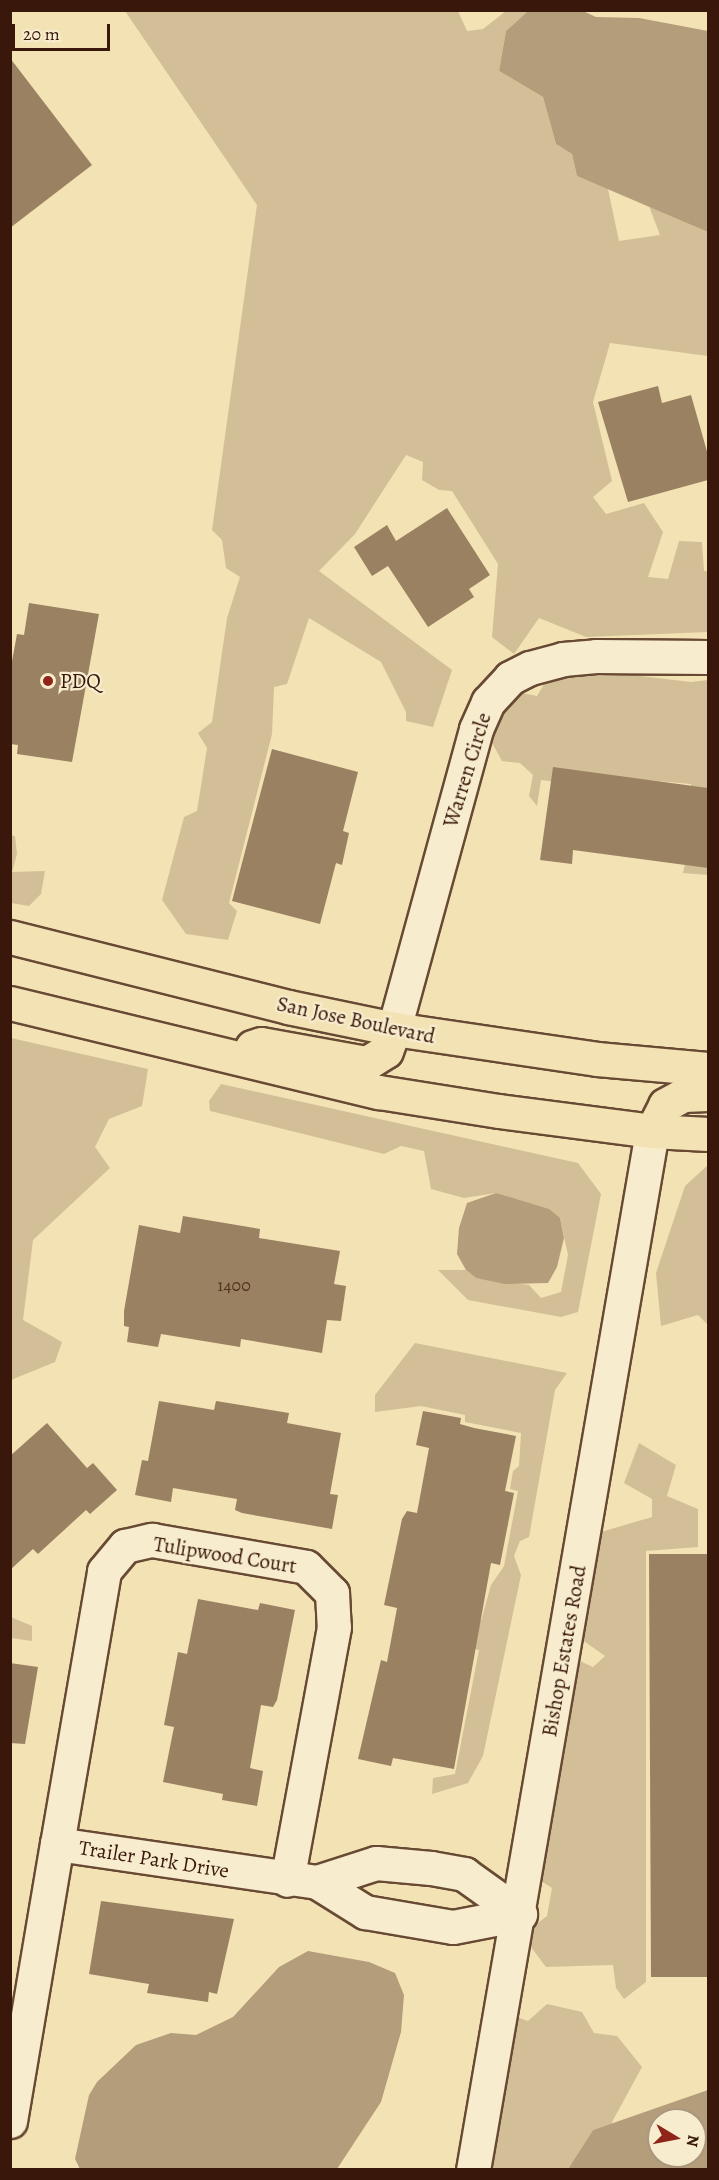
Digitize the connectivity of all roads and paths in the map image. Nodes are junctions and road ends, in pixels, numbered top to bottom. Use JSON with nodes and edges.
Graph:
{"nodes":[{"id":1,"x":708,"y":657,"type":"edge"},
{"id":2,"x":10,"y":937,"type":"edge"},
{"id":3,"x":10,"y":1003,"type":"edge"},
{"id":4,"x":394,"y":1029,"type":"junction"},
{"id":5,"x":229,"y":1057,"type":"junction"},
{"id":6,"x":708,"y":1068,"type":"edge"},
{"id":7,"x":708,"y":1094,"type":"edge"},
{"id":8,"x":652,"y":1131,"type":"junction"},
{"id":9,"x":708,"y":1134,"type":"edge"},
{"id":10,"x":57,"y":1844,"type":"junction"},
{"id":11,"x":302,"y":1881,"type":"junction"},
{"id":12,"x":520,"y":1914,"type":"junction"},
{"id":13,"x":10,"y":2121,"type":"edge"},
{"id":14,"x":473,"y":2169,"type":"edge"}],
"edges":[{"from":1,"to":4,"type":"street","name":"Warren Circle"},
{"from":2,"to":4,"type":"main road","name":"San Jose Boulevard"},
{"from":3,"to":5,"type":"main road"},
{"from":4,"to":5,"type":"main road"},
{"from":4,"to":6,"type":"main road","name":"San Jose Boulevard"},
{"from":5,"to":8,"type":"main road"},
{"from":7,"to":8,"type":"main road"},
{"from":8,"to":9,"type":"main road"},
{"from":8,"to":12,"type":"street","name":"Bishop Estates Road"},
{"from":10,"to":11,"type":"street","name":"Trailer Park Drive"},
{"from":10,"to":11,"type":"street","name":"Tulipwood Court"},
{"from":10,"to":13,"type":"street","name":"Trailer Park Drive"},
{"from":11,"to":12,"type":"street","name":"Trailer Park Drive"},
{"from":11,"to":12,"type":"street","name":"Trailer Park Drive"},
{"from":12,"to":14,"type":"street","name":"Bishop Estates Road"}]}
